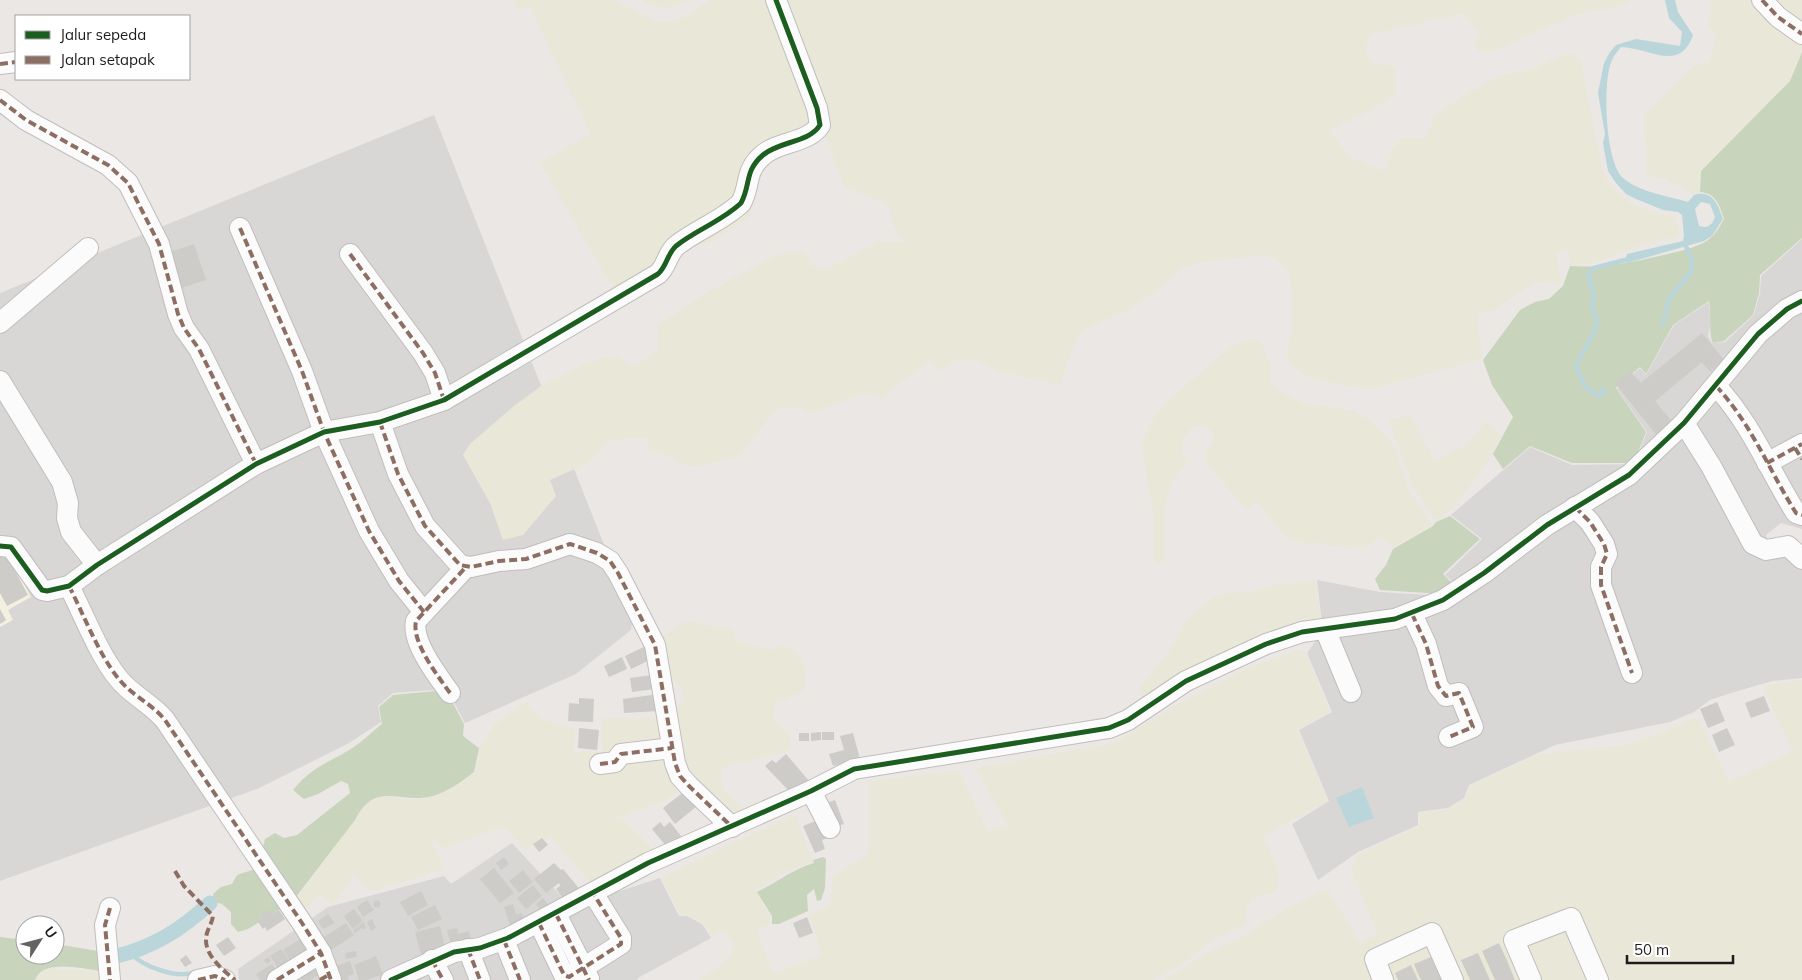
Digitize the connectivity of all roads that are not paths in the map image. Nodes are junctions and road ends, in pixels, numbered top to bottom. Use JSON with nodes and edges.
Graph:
{"nodes":[{"id":1,"x":776,"y":0,"type":"edge"},
{"id":2,"x":1762,"y":0,"type":"edge"},
{"id":3,"x":1802,"y":34,"type":"edge"},
{"id":4,"x":15,"y":62,"type":"edge"},
{"id":5,"x":0,"y":64,"type":"edge"},
{"id":6,"x":0,"y":100,"type":"edge"},
{"id":7,"x":240,"y":228,"type":"dead end"},
{"id":8,"x":88,"y":248,"type":"dead end"},
{"id":9,"x":350,"y":254,"type":"dead end"},
{"id":10,"x":1802,"y":301,"type":"edge"},
{"id":11,"x":0,"y":323,"type":"edge"},
{"id":12,"x":0,"y":381,"type":"edge"},
{"id":13,"x":1716,"y":386,"type":"junction"},
{"id":14,"x":444,"y":400,"type":"junction"},
{"id":15,"x":380,"y":422,"type":"junction"},
{"id":16,"x":1684,"y":423,"type":"junction"},
{"id":17,"x":324,"y":432,"type":"junction"},
{"id":18,"x":1800,"y":450,"type":"edge"},
{"id":19,"x":1767,"y":463,"type":"junction"},
{"id":20,"x":256,"y":464,"type":"junction"},
{"id":21,"x":1575,"y":507,"type":"junction"},
{"id":22,"x":1802,"y":515,"type":"edge"},
{"id":23,"x":0,"y":546,"type":"edge"},
{"id":24,"x":1802,"y":559,"type":"edge"},
{"id":25,"x":97,"y":565,"type":"junction"},
{"id":26,"x":466,"y":567,"type":"junction"},
{"id":27,"x":69,"y":586,"type":"junction"},
{"id":28,"x":424,"y":612,"type":"junction"},
{"id":29,"x":1412,"y":614,"type":"junction"},
{"id":30,"x":1325,"y":629,"type":"junction"},
{"id":31,"x":1632,"y":673,"type":"dead end"},
{"id":32,"x":1351,"y":692,"type":"dead end"},
{"id":33,"x":450,"y":693,"type":"dead end"},
{"id":34,"x":1449,"y":737,"type":"dead end"},
{"id":35,"x":672,"y":748,"type":"junction"},
{"id":36,"x":600,"y":764,"type":"dead end"},
{"id":37,"x":811,"y":791,"type":"junction"},
{"id":38,"x":732,"y":827,"type":"junction"},
{"id":39,"x":830,"y":828,"type":"dead end"},
{"id":40,"x":593,"y":893,"type":"junction"},
{"id":41,"x":110,"y":908,"type":"dead end"},
{"id":42,"x":548,"y":918,"type":"junction"},
{"id":43,"x":504,"y":940,"type":"junction"},
{"id":44,"x":468,"y":949,"type":"junction"},
{"id":45,"x":321,"y":953,"type":"junction"},
{"id":46,"x":432,"y":960,"type":"junction"},
{"id":47,"x":109,"y":973,"type":"edge"},
{"id":48,"x":586,"y":974,"type":"edge"},
{"id":49,"x":327,"y":978,"type":"edge"},
{"id":50,"x":198,"y":980,"type":"edge"},
{"id":51,"x":225,"y":980,"type":"edge"},
{"id":52,"x":277,"y":980,"type":"edge"},
{"id":53,"x":391,"y":980,"type":"edge"},
{"id":54,"x":443,"y":980,"type":"edge"},
{"id":55,"x":480,"y":980,"type":"edge"},
{"id":56,"x":520,"y":980,"type":"edge"},
{"id":57,"x":1383,"y":980,"type":"edge"},
{"id":58,"x":1454,"y":980,"type":"edge"},
{"id":59,"x":1531,"y":980,"type":"edge"},
{"id":60,"x":1598,"y":980,"type":"edge"}],
"edges":[{"from":1,"to":14,"type":"street"},
{"from":2,"to":3,"type":"street"},
{"from":4,"to":5,"type":"street"},
{"from":6,"to":20,"type":"street"},
{"from":7,"to":17,"type":"street"},
{"from":8,"to":11,"type":"street"},
{"from":9,"to":14,"type":"street"},
{"from":10,"to":13,"type":"street"},
{"from":12,"to":25,"type":"street"},
{"from":13,"to":16,"type":"street"},
{"from":13,"to":19,"type":"street"},
{"from":14,"to":15,"type":"street"},
{"from":15,"to":17,"type":"street"},
{"from":15,"to":26,"type":"street"},
{"from":16,"to":21,"type":"street"},
{"from":16,"to":24,"type":"street"},
{"from":17,"to":20,"type":"street"},
{"from":17,"to":28,"type":"street"},
{"from":18,"to":19,"type":"street"},
{"from":19,"to":22,"type":"street"},
{"from":20,"to":25,"type":"street"},
{"from":21,"to":29,"type":"street"},
{"from":21,"to":31,"type":"street"},
{"from":23,"to":27,"type":"street"},
{"from":25,"to":27,"type":"street"},
{"from":26,"to":28,"type":"street"},
{"from":26,"to":35,"type":"street"},
{"from":27,"to":45,"type":"street"},
{"from":28,"to":33,"type":"street"},
{"from":29,"to":30,"type":"street"},
{"from":29,"to":34,"type":"street"},
{"from":30,"to":32,"type":"street"},
{"from":30,"to":37,"type":"street"},
{"from":35,"to":36,"type":"street"},
{"from":35,"to":38,"type":"street"},
{"from":37,"to":38,"type":"street"},
{"from":37,"to":39,"type":"street"},
{"from":38,"to":40,"type":"street"},
{"from":40,"to":42,"type":"street"},
{"from":40,"to":48,"type":"street"},
{"from":41,"to":47,"type":"street"},
{"from":42,"to":43,"type":"street"},
{"from":42,"to":48,"type":"street"},
{"from":43,"to":44,"type":"street"},
{"from":43,"to":56,"type":"street"},
{"from":44,"to":46,"type":"street"},
{"from":44,"to":55,"type":"street"},
{"from":45,"to":49,"type":"street"},
{"from":45,"to":52,"type":"street"},
{"from":46,"to":53,"type":"street"},
{"from":46,"to":54,"type":"street"},
{"from":50,"to":51,"type":"street"},
{"from":57,"to":58,"type":"street"},
{"from":59,"to":60,"type":"street"}]}
